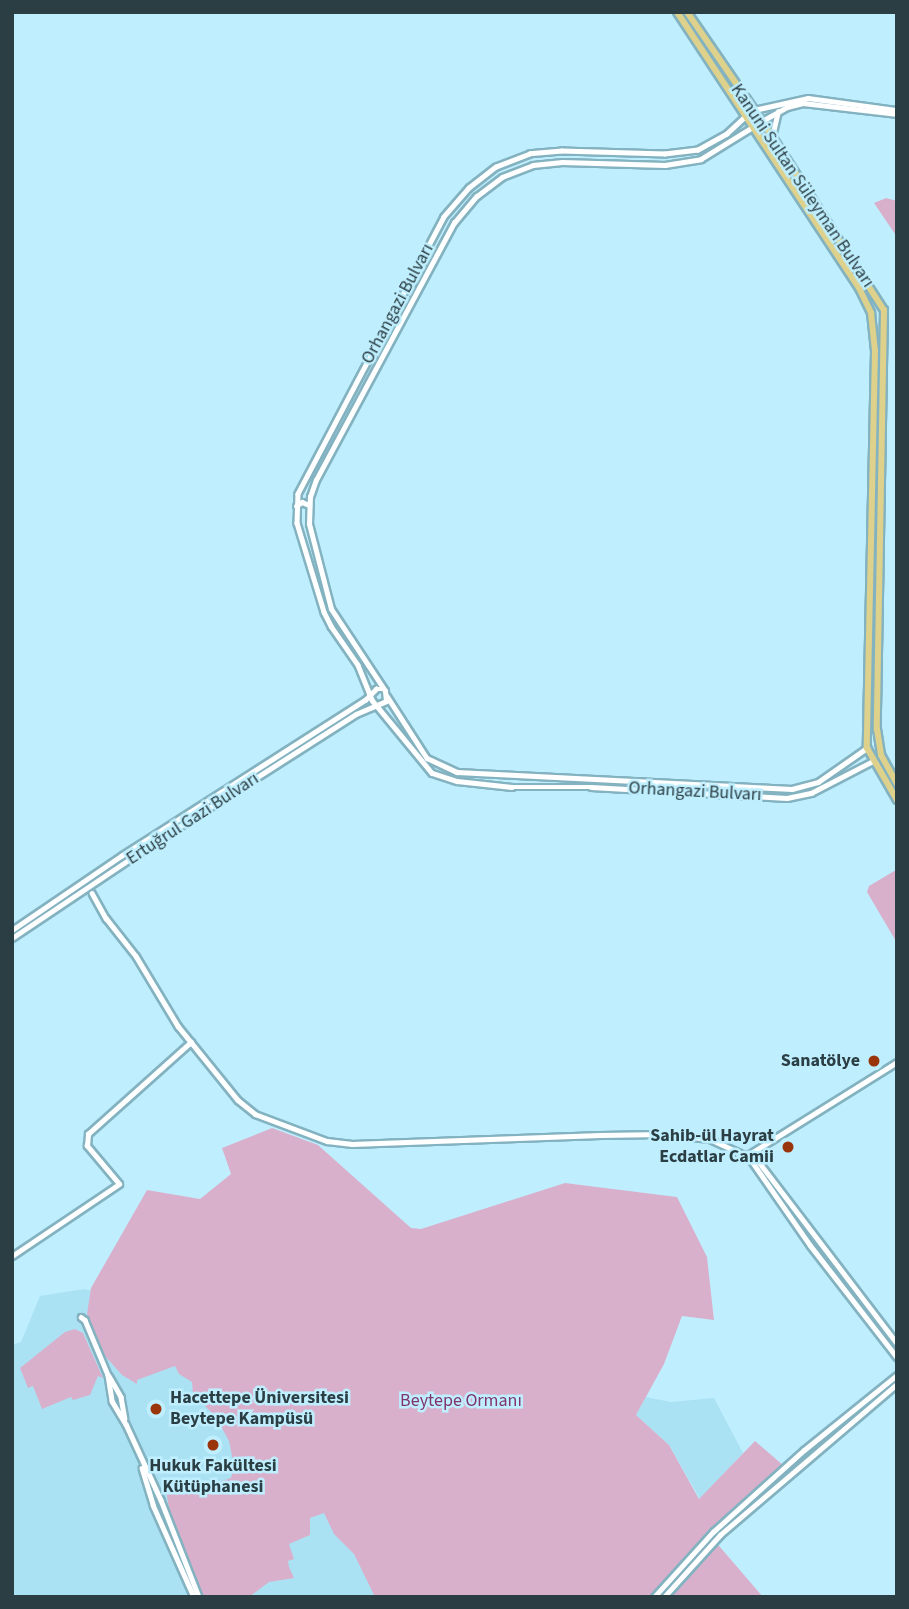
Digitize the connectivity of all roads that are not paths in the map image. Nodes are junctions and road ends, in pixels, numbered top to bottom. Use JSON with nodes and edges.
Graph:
{"nodes":[{"id":1,"x":677,"y":12,"type":"edge"},
{"id":2,"x":687,"y":12,"type":"edge"},
{"id":3,"x":790,"y":103,"type":"junction"},
{"id":4,"x":754,"y":110,"type":"junction"},
{"id":5,"x":778,"y":112,"type":"junction"},
{"id":6,"x":897,"y":112,"type":"edge"},
{"id":7,"x":744,"y":118,"type":"junction"},
{"id":8,"x":762,"y":121,"type":"junction"},
{"id":9,"x":751,"y":128,"type":"junction"},
{"id":10,"x":772,"y":138,"type":"junction"},
{"id":11,"x":542,"y":153,"type":"junction"},
{"id":12,"x":542,"y":164,"type":"junction"},
{"id":13,"x":882,"y":305,"type":"junction"},
{"id":14,"x":871,"y":315,"type":"junction"},
{"id":15,"x":884,"y":318,"type":"junction"},
{"id":16,"x":309,"y":505,"type":"junction"},
{"id":17,"x":296,"y":506,"type":"junction"},
{"id":18,"x":296,"y":516,"type":"junction"},
{"id":19,"x":309,"y":516,"type":"junction"},
{"id":20,"x":383,"y":690,"type":"junction"},
{"id":21,"x":371,"y":695,"type":"junction"},
{"id":22,"x":387,"y":696,"type":"junction"},
{"id":23,"x":376,"y":704,"type":"junction"},
{"id":24,"x":879,"y":747,"type":"junction"},
{"id":25,"x":867,"y":748,"type":"junction"},
{"id":26,"x":881,"y":755,"type":"junction"},
{"id":27,"x":873,"y":761,"type":"junction"},
{"id":28,"x":526,"y":776,"type":"junction"},
{"id":29,"x":536,"y":776,"type":"junction"},
{"id":30,"x":897,"y":784,"type":"edge"},
{"id":31,"x":526,"y":787,"type":"junction"},
{"id":32,"x":535,"y":787,"type":"junction"},
{"id":33,"x":897,"y":800,"type":"edge"},
{"id":34,"x":92,"y":893,"type":"dead end"},
{"id":35,"x":12,"y":930,"type":"edge"},
{"id":36,"x":12,"y":938,"type":"edge"},
{"id":37,"x":191,"y":1042,"type":"junction"},
{"id":38,"x":897,"y":1062,"type":"edge"},
{"id":39,"x":748,"y":1158,"type":"junction"},
{"id":40,"x":825,"y":1250,"type":"junction"},
{"id":41,"x":817,"y":1255,"type":"junction"},
{"id":42,"x":12,"y":1256,"type":"edge"},
{"id":43,"x":80,"y":1317,"type":"dead end"},
{"id":44,"x":897,"y":1343,"type":"edge"},
{"id":45,"x":897,"y":1357,"type":"edge"},
{"id":46,"x":897,"y":1375,"type":"edge"},
{"id":47,"x":897,"y":1384,"type":"edge"},
{"id":48,"x":118,"y":1397,"type":"junction"},
{"id":49,"x":126,"y":1424,"type":"junction"},
{"id":50,"x":142,"y":1463,"type":"junction"},
{"id":51,"x":162,"y":1501,"type":"junction"},
{"id":52,"x":153,"y":1503,"type":"junction"},
{"id":53,"x":164,"y":1508,"type":"junction"},
{"id":54,"x":156,"y":1511,"type":"junction"},
{"id":55,"x":674,"y":1573,"type":"junction"},
{"id":56,"x":682,"y":1581,"type":"junction"},
{"id":57,"x":196,"y":1597,"type":"edge"},
{"id":58,"x":654,"y":1597,"type":"edge"},
{"id":59,"x":664,"y":1597,"type":"edge"}],
"edges":[{"from":1,"to":7,"type":"main road","name":"Kanuni Sultan Süleyman Bulvarı"},
{"from":2,"to":4,"type":"main road","name":"Kanuni Sultan Süleyman Bulvarı"},
{"from":3,"to":4,"type":"main road"},
{"from":3,"to":5,"type":"main road"},
{"from":3,"to":6,"type":"main road"},
{"from":4,"to":7,"type":"main road"},
{"from":4,"to":8,"type":"main road","name":"Kanuni Sultan Süleyman Bulvarı"},
{"from":5,"to":8,"type":"main road"},
{"from":5,"to":10,"type":"main road"},
{"from":7,"to":9,"type":"main road","name":"Kanuni Sultan Süleyman Bulvarı"},
{"from":7,"to":11,"type":"main road","name":"Orhangazi Bulvarı"},
{"from":8,"to":9,"type":"main road"},
{"from":8,"to":10,"type":"main road","name":"Kanuni Sultan Süleyman Bulvarı"},
{"from":9,"to":12,"type":"main road","name":"Orhangazi Bulvarı"},
{"from":9,"to":14,"type":"main road","name":"Kanuni Sultan Süleyman Bulvarı"},
{"from":10,"to":13,"type":"main road","name":"Kanuni Sultan Süleyman Bulvarı"},
{"from":11,"to":12,"type":"main road"},
{"from":11,"to":17,"type":"main road","name":"Orhangazi Bulvarı"},
{"from":12,"to":16,"type":"main road","name":"Orhangazi Bulvarı"},
{"from":13,"to":14,"type":"main road"},
{"from":13,"to":15,"type":"main road","name":"Kanuni Sultan Süleyman Bulvarı"},
{"from":14,"to":15,"type":"main road"},
{"from":14,"to":25,"type":"main road","name":"Kanuni Sultan Süleyman Bulvarı"},
{"from":15,"to":24,"type":"main road","name":"Kanuni Sultan Süleyman Bulvarı"},
{"from":16,"to":17,"type":"main road"},
{"from":16,"to":19,"type":"main road","name":"Orhangazi Bulvarı"},
{"from":17,"to":18,"type":"main road","name":"Orhangazi Bulvarı"},
{"from":18,"to":19,"type":"main road"},
{"from":18,"to":21,"type":"main road","name":"Orhangazi Bulvarı"},
{"from":19,"to":20,"type":"main road","name":"Orhangazi Bulvarı"},
{"from":20,"to":21,"type":"main road"},
{"from":20,"to":22,"type":"main road","name":"Orhangazi Bulvarı"},
{"from":21,"to":23,"type":"main road","name":"Orhangazi Bulvarı"},
{"from":21,"to":35,"type":"main road","name":"Ertuğrul Gazi Bulvarı"},
{"from":22,"to":23,"type":"main road"},
{"from":22,"to":28,"type":"main road","name":"Orhangazi Bulvarı"},
{"from":23,"to":31,"type":"main road","name":"Orhangazi Bulvarı"},
{"from":23,"to":36,"type":"main road","name":"Ertuğrul Gazi Bulvarı"},
{"from":24,"to":25,"type":"main road"},
{"from":24,"to":26,"type":"main road","name":"Kanuni Sultan Süleyman Bulvarı"},
{"from":25,"to":27,"type":"main road","name":"Kanuni Sultan Süleyman Bulvarı"},
{"from":25,"to":29,"type":"main road","name":"Orhangazi Bulvarı"},
{"from":26,"to":27,"type":"main road"},
{"from":26,"to":30,"type":"main road","name":"Kanuni Sultan Süleyman Bulvarı"},
{"from":27,"to":32,"type":"main road","name":"Orhangazi Bulvarı"},
{"from":27,"to":33,"type":"main road","name":"Kanuni Sultan Süleyman Bulvarı"},
{"from":28,"to":29,"type":"main road","name":"Orhangazi Bulvarı"},
{"from":28,"to":31,"type":"main road"},
{"from":29,"to":32,"type":"main road"},
{"from":31,"to":32,"type":"main road","name":"Orhangazi Bulvarı"},
{"from":34,"to":37,"type":"main road"},
{"from":37,"to":39,"type":"main road"},
{"from":37,"to":42,"type":"main road"},
{"from":38,"to":39,"type":"main road"},
{"from":39,"to":40,"type":"main road"},
{"from":39,"to":41,"type":"main road"},
{"from":40,"to":41,"type":"main road"},
{"from":40,"to":44,"type":"main road"},
{"from":41,"to":45,"type":"main road"},
{"from":43,"to":48,"type":"main road"},
{"from":46,"to":55,"type":"main road"},
{"from":47,"to":56,"type":"main road"},
{"from":48,"to":49,"type":"main road"},
{"from":48,"to":49,"type":"main road"},
{"from":49,"to":50,"type":"main road"},
{"from":50,"to":51,"type":"main road"},
{"from":50,"to":52,"type":"main road"},
{"from":51,"to":52,"type":"main road"},
{"from":51,"to":53,"type":"main road"},
{"from":52,"to":54,"type":"main road"},
{"from":53,"to":54,"type":"main road"},
{"from":53,"to":57,"type":"main road"},
{"from":54,"to":57,"type":"main road"},
{"from":55,"to":56,"type":"main road"},
{"from":55,"to":58,"type":"main road"},
{"from":56,"to":59,"type":"main road"}]}
